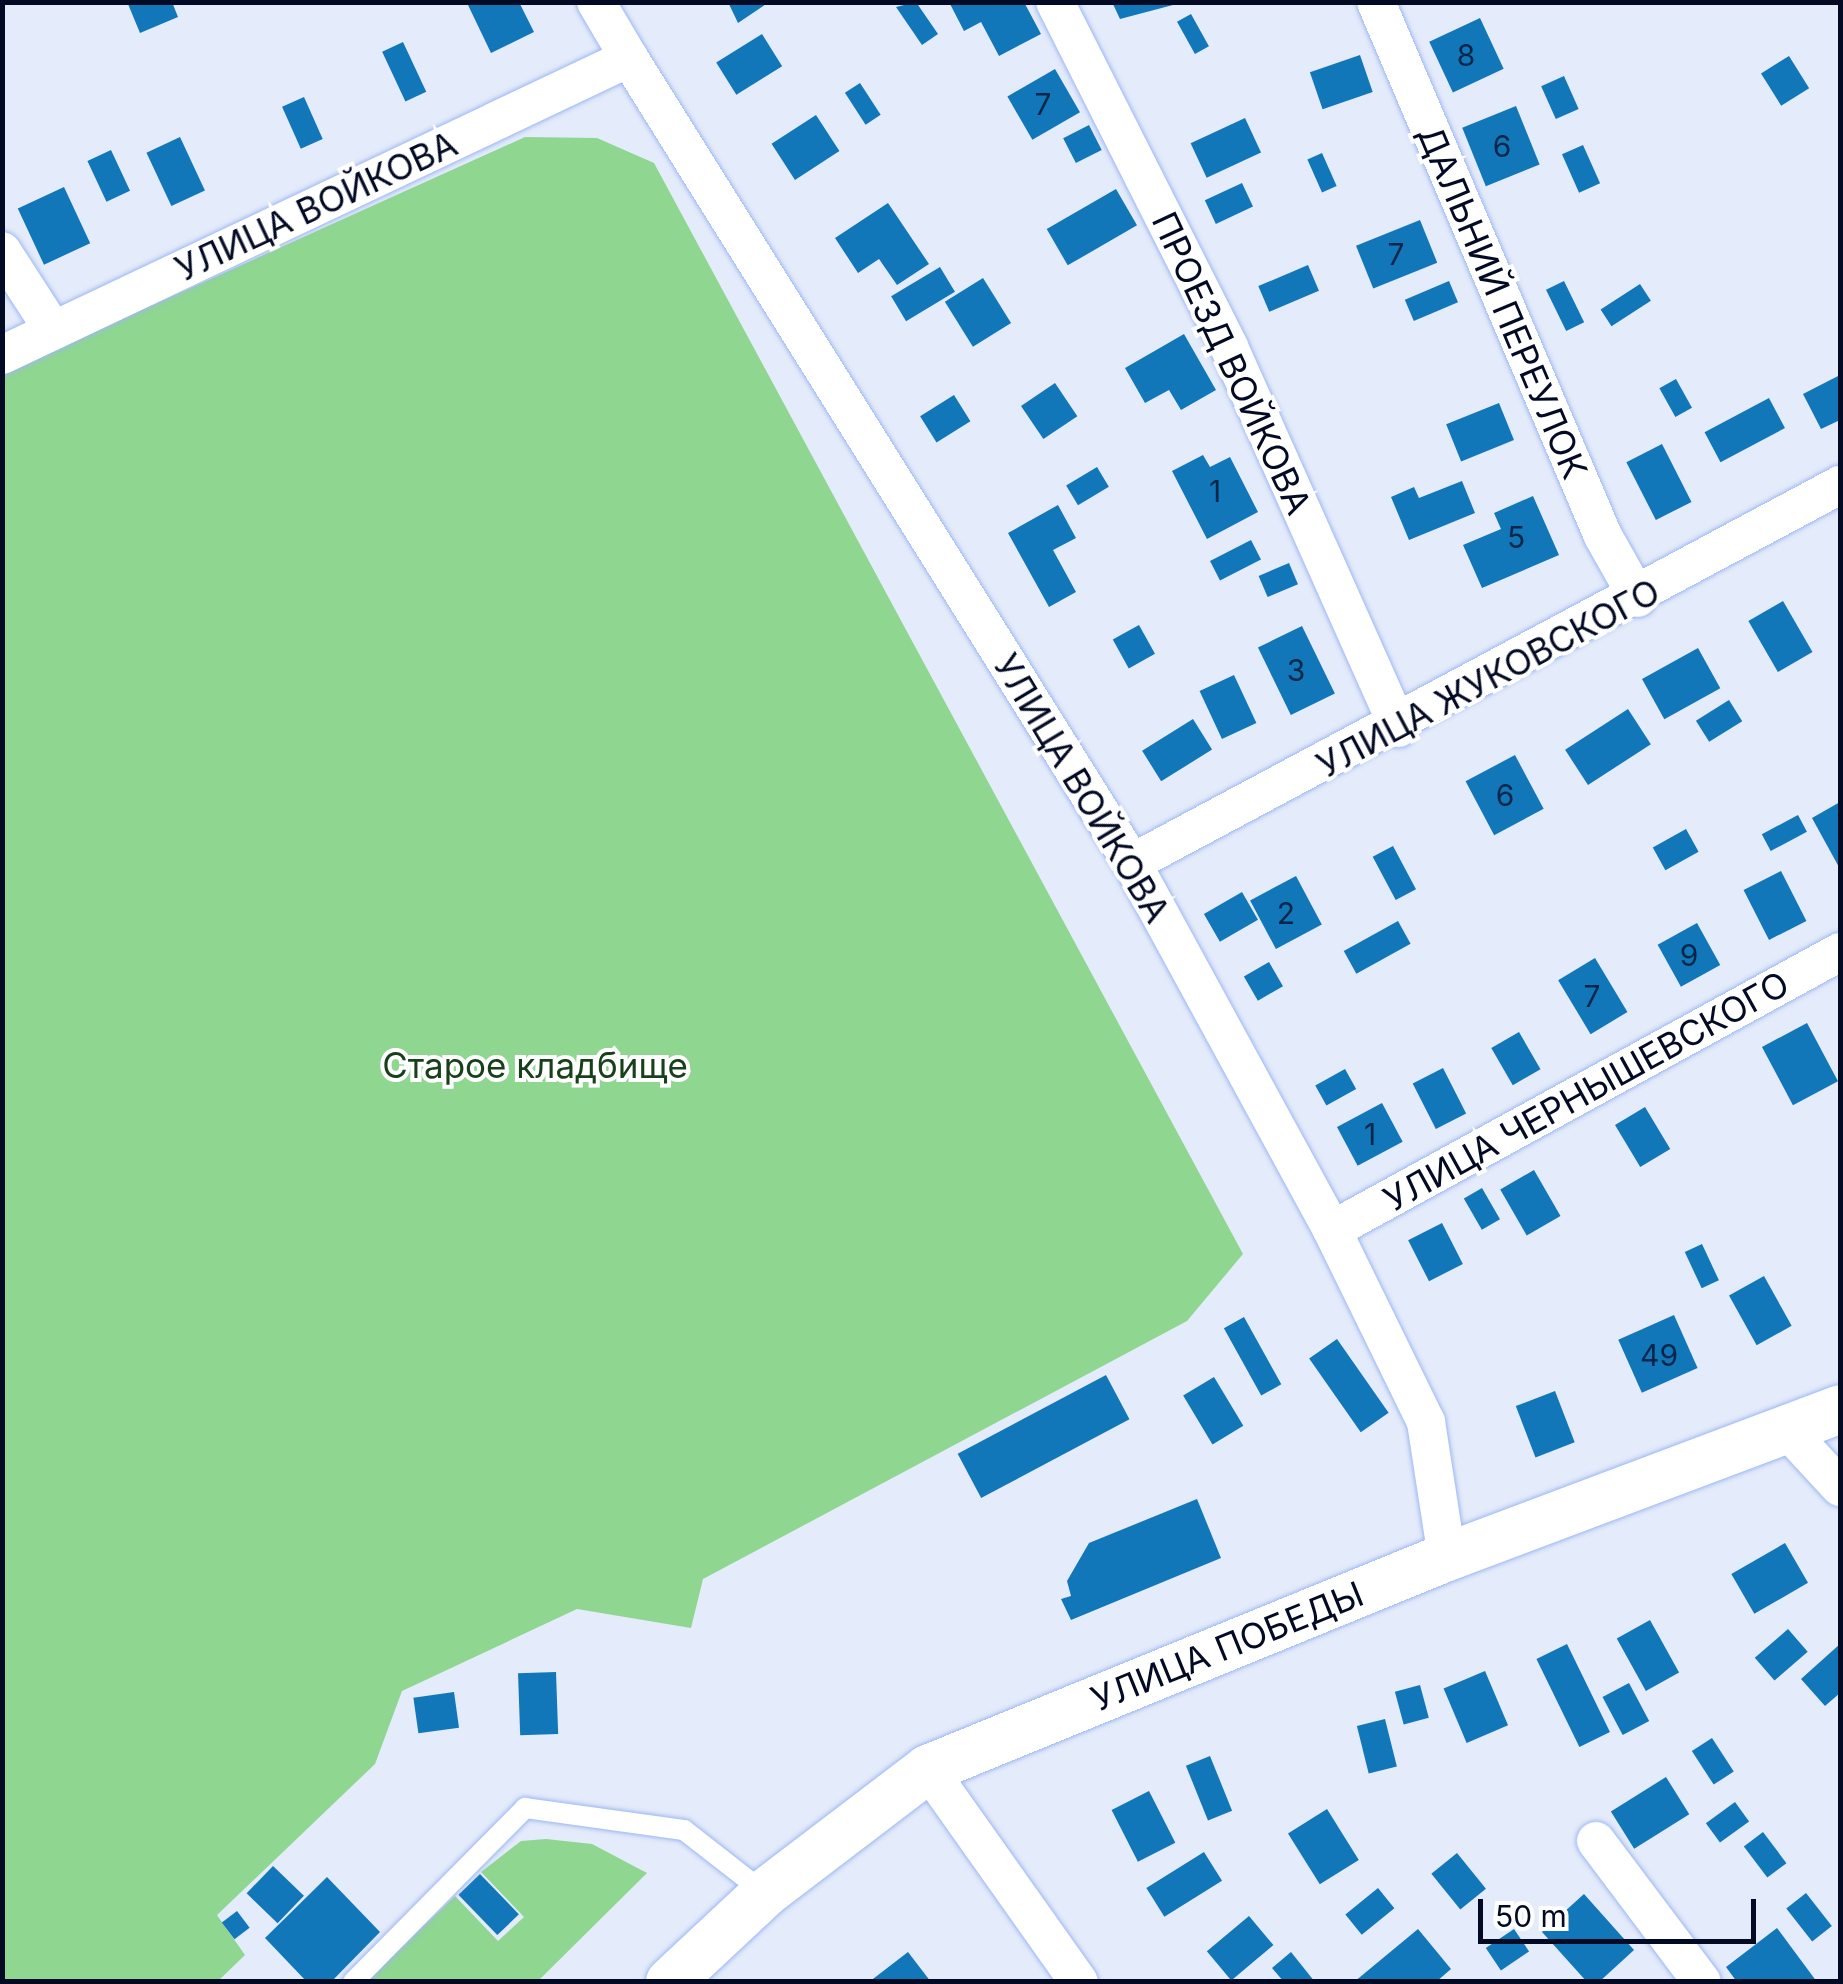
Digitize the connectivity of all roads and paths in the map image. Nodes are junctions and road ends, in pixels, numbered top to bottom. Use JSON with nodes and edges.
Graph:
{"nodes":[{"id":1,"x":596,"y":2,"type":"edge"},
{"id":2,"x":1055,"y":2,"type":"edge"},
{"id":3,"x":1376,"y":2,"type":"edge"},
{"id":4,"x":629,"y":58,"type":"junction"},
{"id":5,"x":2,"y":251,"type":"edge"},
{"id":6,"x":53,"y":330,"type":"junction"},
{"id":7,"x":2,"y":355,"type":"edge"},
{"id":8,"x":1840,"y":485,"type":"edge"},
{"id":9,"x":1638,"y":598,"type":"junction"},
{"id":10,"x":1398,"y":728,"type":"junction"},
{"id":11,"x":1132,"y":863,"type":"junction"},
{"id":12,"x":1840,"y":952,"type":"edge"},
{"id":13,"x":1332,"y":1230,"type":"junction"},
{"id":14,"x":1840,"y":1410,"type":"edge"},
{"id":15,"x":1792,"y":1435,"type":"junction"},
{"id":16,"x":1840,"y":1488,"type":"edge"},
{"id":17,"x":1447,"y":1557,"type":"junction"},
{"id":18,"x":928,"y":1769,"type":"junction"},
{"id":19,"x":1596,"y":1841,"type":"dead end"},
{"id":20,"x":765,"y":1893,"type":"junction"},
{"id":21,"x":353,"y":1982,"type":"edge"},
{"id":22,"x":670,"y":1982,"type":"edge"},
{"id":23,"x":1079,"y":1982,"type":"edge"},
{"id":24,"x":1702,"y":1982,"type":"edge"}],
"edges":[{"from":1,"to":4,"type":"street","name":"УЛИЦА ВОЙКОВА"},
{"from":2,"to":10,"type":"street","name":"ПРОЕЗД ВОЙКОВА"},
{"from":3,"to":9,"type":"street","name":"ДАЛЬНИЙ ПЕРЕУЛОК"},
{"from":4,"to":6,"type":"street","name":"УЛИЦА ВОЙКОВА"},
{"from":4,"to":11,"type":"street","name":"УЛИЦА ВОЙКОВА"},
{"from":5,"to":6,"type":"street"},
{"from":6,"to":7,"type":"street","name":"УЛИЦА ВОЙКОВА"},
{"from":8,"to":9,"type":"street","name":"УЛИЦА ЖУКОВСКОГО"},
{"from":9,"to":10,"type":"street","name":"УЛИЦА ЖУКОВСКОГО"},
{"from":10,"to":11,"type":"street","name":"УЛИЦА ЖУКОВСКОГО"},
{"from":11,"to":13,"type":"street","name":"УЛИЦА ВОЙКОВА"},
{"from":12,"to":13,"type":"street","name":"УЛИЦА ЧЕРНЫШЕВСКОГО"},
{"from":13,"to":17,"type":"street","name":"УЛИЦА ВОЙКОВА"},
{"from":14,"to":15,"type":"street","name":"УЛИЦА ПОБЕДЫ"},
{"from":15,"to":16,"type":"street"},
{"from":15,"to":17,"type":"street","name":"УЛИЦА ПОБЕДЫ"},
{"from":17,"to":18,"type":"street","name":"УЛИЦА ПОБЕДЫ"},
{"from":18,"to":20,"type":"street","name":"УЛИЦА ПОБЕДЫ"},
{"from":18,"to":23,"type":"street"},
{"from":19,"to":24,"type":"street"},
{"from":20,"to":21,"type":"lane"},
{"from":20,"to":22,"type":"street","name":"УЛИЦА ПОБЕДЫ"}]}
